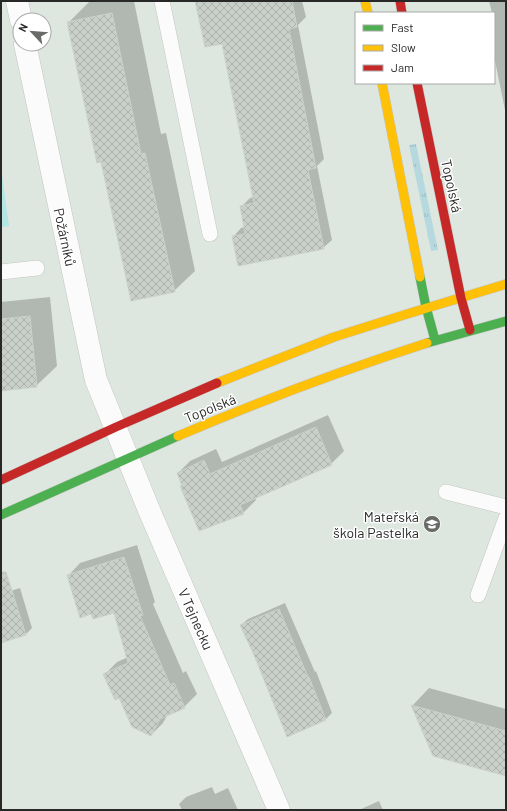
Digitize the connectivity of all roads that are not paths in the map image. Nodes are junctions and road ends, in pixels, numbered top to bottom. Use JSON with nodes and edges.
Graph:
{"nodes":[{"id":1,"x":17,"y":1,"type":"edge"},
{"id":2,"x":162,"y":1,"type":"edge"},
{"id":3,"x":366,"y":1,"type":"edge"},
{"id":4,"x":400,"y":1,"type":"edge"},
{"id":5,"x":19,"y":12,"type":"edge"},
{"id":6,"x":368,"y":12,"type":"edge"},
{"id":7,"x":402,"y":12,"type":"edge"},
{"id":8,"x":28,"y":52,"type":"edge"},
{"id":9,"x":382,"y":84,"type":"edge"},
{"id":10,"x":417,"y":84,"type":"edge"},
{"id":11,"x":210,"y":234,"type":"dead end"},
{"id":12,"x":37,"y":268,"type":"dead end"},
{"id":13,"x":1,"y":272,"type":"edge"},
{"id":14,"x":506,"y":284,"type":"edge"},
{"id":15,"x":461,"y":298,"type":"junction"},
{"id":16,"x":426,"y":307,"type":"junction"},
{"id":17,"x":506,"y":321,"type":"edge"},
{"id":18,"x":470,"y":330,"type":"junction"},
{"id":19,"x":435,"y":340,"type":"junction"},
{"id":20,"x":115,"y":427,"type":"junction"},
{"id":21,"x":128,"y":458,"type":"junction"},
{"id":22,"x":1,"y":480,"type":"edge"},
{"id":23,"x":446,"y":492,"type":"dead end"},
{"id":24,"x":506,"y":507,"type":"edge"},
{"id":25,"x":1,"y":515,"type":"edge"},
{"id":26,"x":506,"y":518,"type":"edge"},
{"id":27,"x":478,"y":595,"type":"dead end"},
{"id":28,"x":279,"y":810,"type":"edge"}],
"edges":[{"from":1,"to":5,"type":"street"},
{"from":2,"to":11,"type":"lane"},
{"from":3,"to":6,"type":"street"},
{"from":4,"to":7,"type":"street"},
{"from":8,"to":20,"type":"street","name":"Požárníků"},
{"from":9,"to":16,"type":"street"},
{"from":10,"to":15,"type":"street","name":"Topolská"},
{"from":12,"to":13,"type":"lane"},
{"from":14,"to":15,"type":"street","name":"Topolská"},
{"from":15,"to":16,"type":"street","name":"Topolská"},
{"from":15,"to":18,"type":"street","name":"Topolská"},
{"from":16,"to":19,"type":"street"},
{"from":16,"to":20,"type":"street","name":"Topolská"},
{"from":17,"to":18,"type":"street"},
{"from":18,"to":19,"type":"street","name":"Topolská"},
{"from":19,"to":21,"type":"street","name":"Topolská"},
{"from":20,"to":21,"type":"street","name":"V Tejnecku"},
{"from":20,"to":22,"type":"street","name":"Topolská"},
{"from":21,"to":25,"type":"street","name":"Topolská"},
{"from":21,"to":28,"type":"street","name":"V Tejnecku"},
{"from":23,"to":24,"type":"lane"},
{"from":26,"to":27,"type":"lane"}]}
